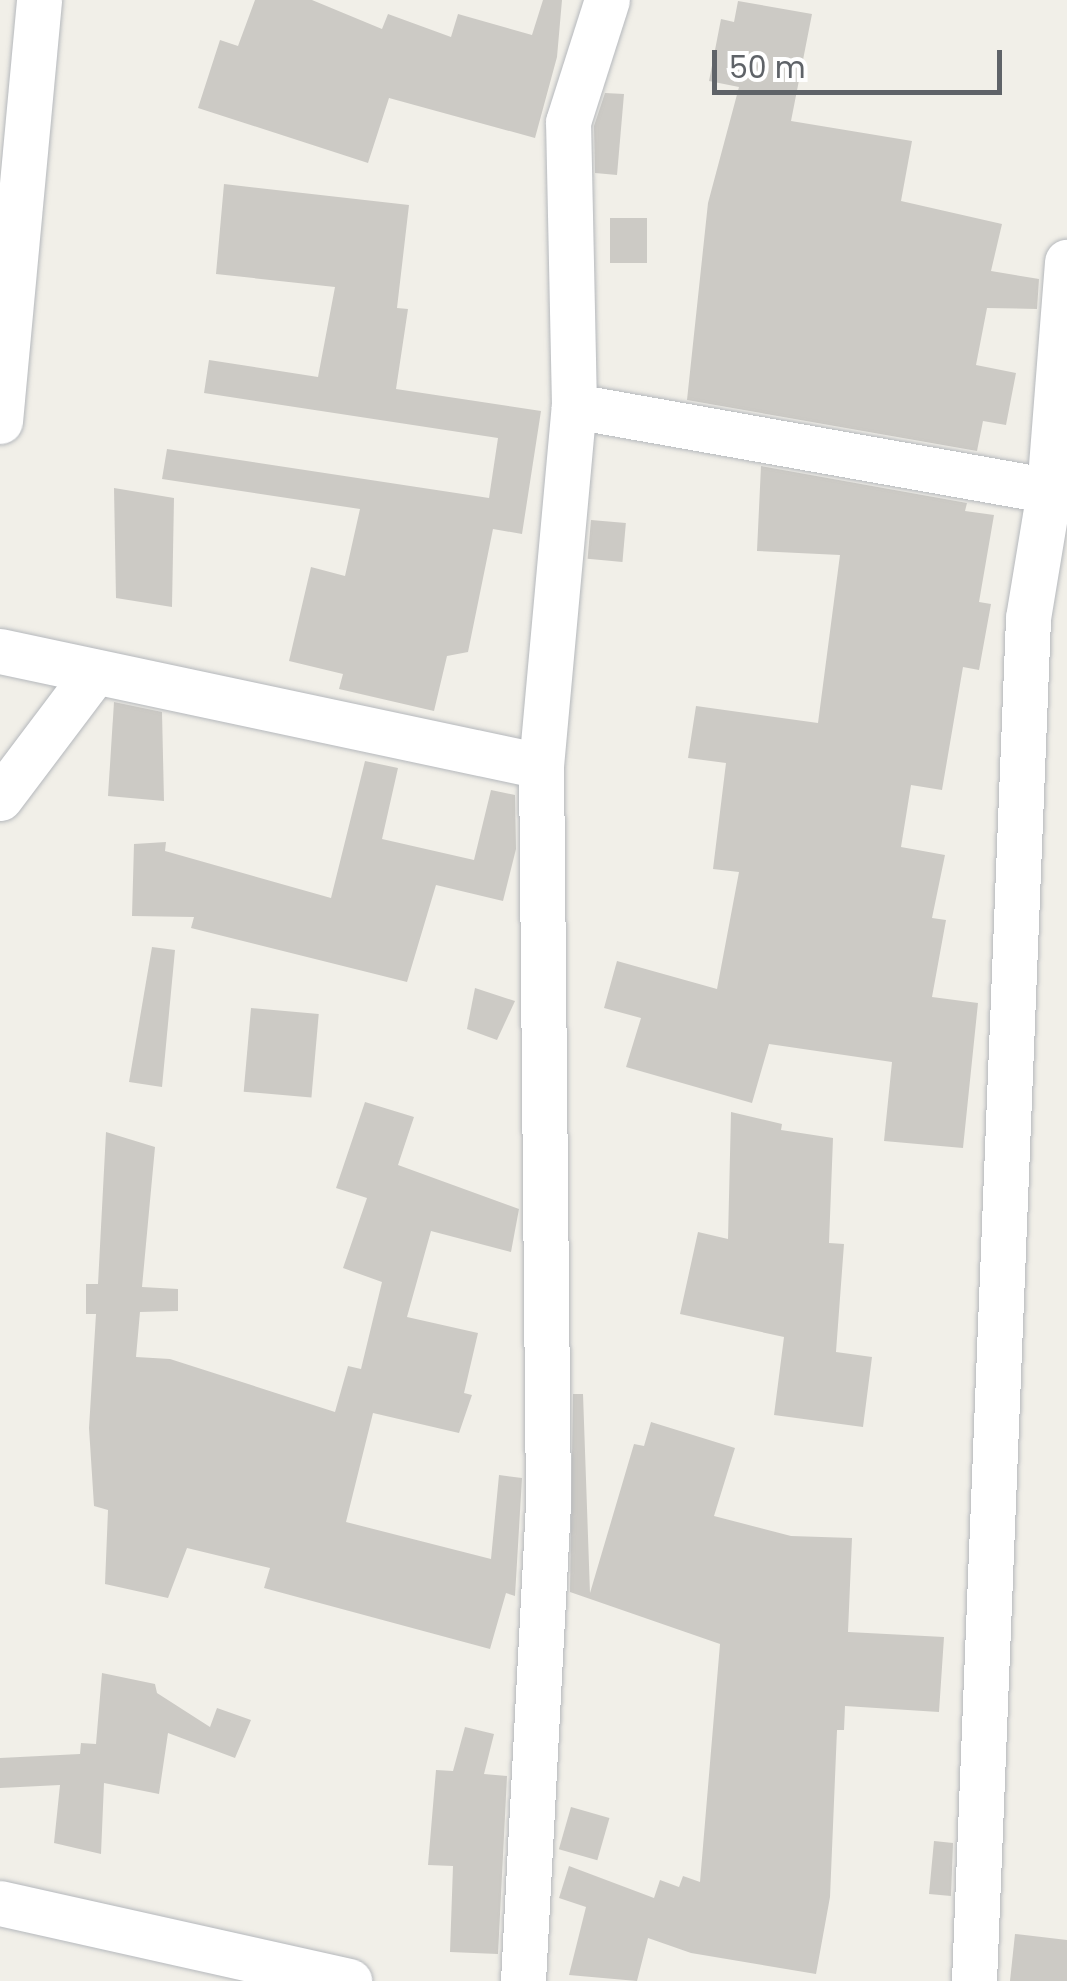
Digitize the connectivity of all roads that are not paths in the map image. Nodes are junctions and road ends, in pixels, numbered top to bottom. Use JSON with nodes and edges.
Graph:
{"nodes":[{"id":1,"x":39,"y":0,"type":"edge"},
{"id":2,"x":607,"y":0,"type":"edge"},
{"id":3,"x":1067,"y":262,"type":"edge"},
{"id":4,"x":574,"y":406,"type":"junction"},
{"id":5,"x":0,"y":420,"type":"edge"},
{"id":6,"x":1049,"y":491,"type":"junction"},
{"id":7,"x":1048,"y":617,"type":"edge"},
{"id":8,"x":0,"y":651,"type":"edge"},
{"id":9,"x":95,"y":672,"type":"junction"},
{"id":10,"x":541,"y":766,"type":"junction"},
{"id":11,"x":0,"y":798,"type":"edge"},
{"id":12,"x":3,"y":1900,"type":"edge"},
{"id":13,"x":349,"y":1981,"type":"edge"},
{"id":14,"x":524,"y":1981,"type":"edge"},
{"id":15,"x":974,"y":1981,"type":"edge"}],
"edges":[{"from":1,"to":5,"type":"street"},
{"from":2,"to":4,"type":"street"},
{"from":3,"to":6,"type":"street"},
{"from":4,"to":6,"type":"street"},
{"from":4,"to":10,"type":"street"},
{"from":6,"to":7,"type":"street"},
{"from":7,"to":15,"type":"street"},
{"from":8,"to":9,"type":"street"},
{"from":9,"to":10,"type":"street"},
{"from":9,"to":11,"type":"street"},
{"from":10,"to":14,"type":"street"},
{"from":12,"to":13,"type":"street"}]}
